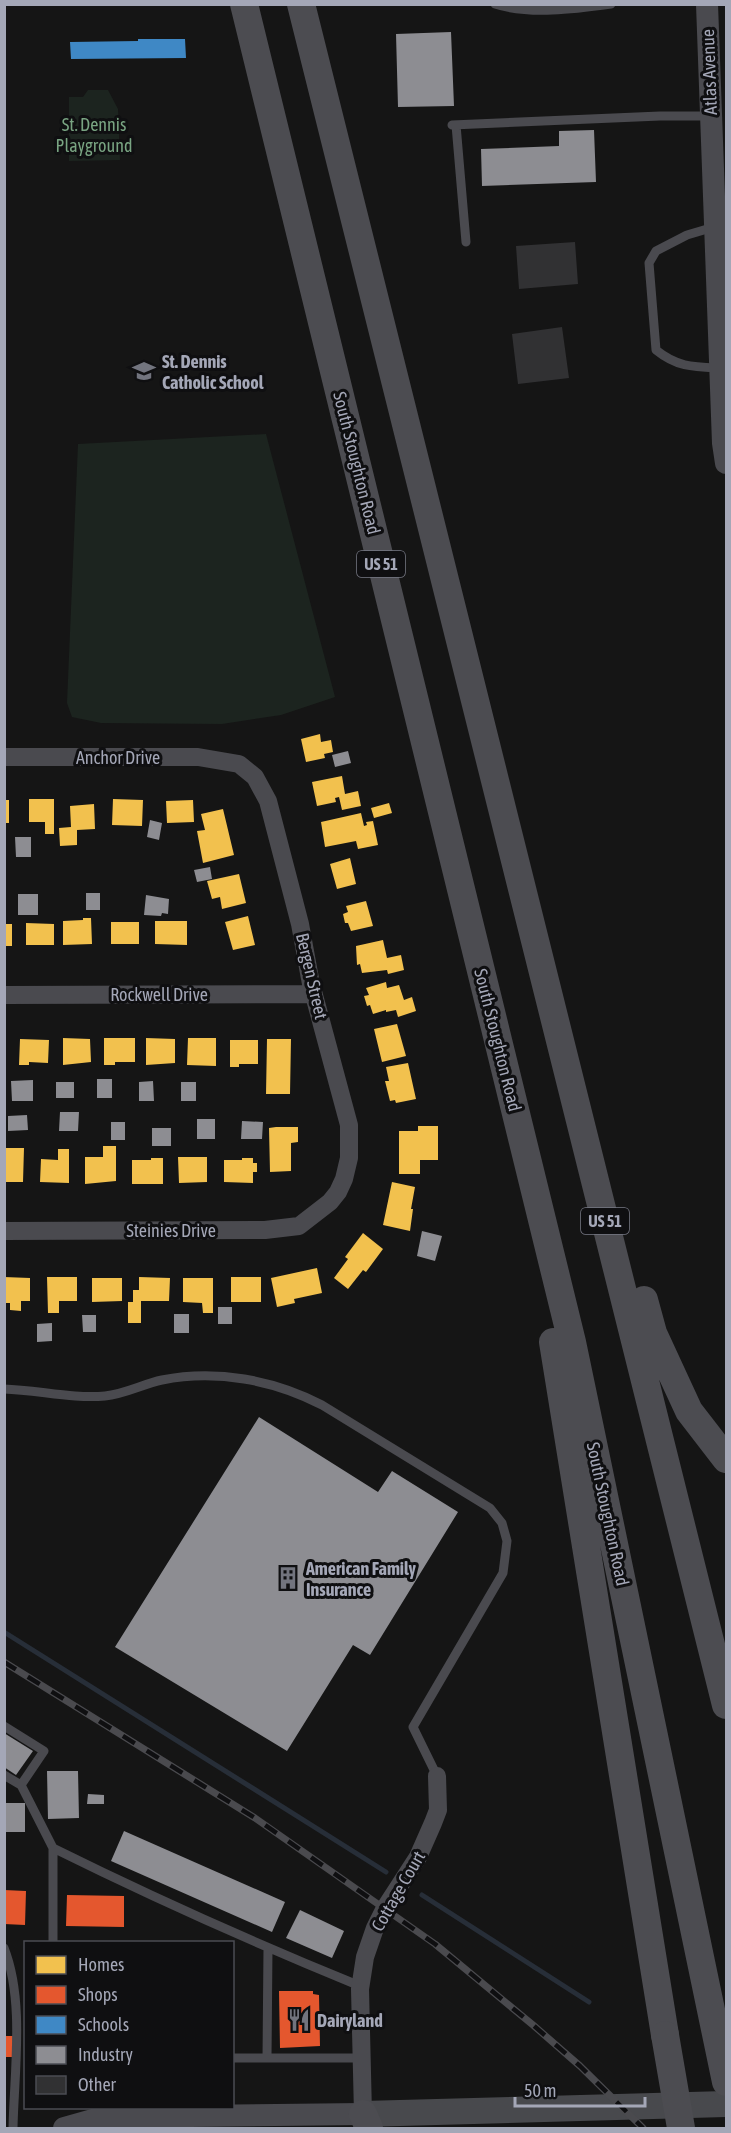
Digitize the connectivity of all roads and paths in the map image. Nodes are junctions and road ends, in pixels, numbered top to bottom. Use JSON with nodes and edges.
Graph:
{"nodes":[{"id":1,"x":244,"y":4,"type":"edge"},
{"id":2,"x":301,"y":4,"type":"edge"},
{"id":3,"x":495,"y":4,"type":"edge"},
{"id":4,"x":611,"y":4,"type":"edge"},
{"id":5,"x":707,"y":4,"type":"edge"},
{"id":6,"x":710,"y":116,"type":"junction"},
{"id":7,"x":714,"y":227,"type":"junction"},
{"id":8,"x":466,"y":242,"type":"dead end"},
{"id":9,"x":721,"y":291,"type":"edge"},
{"id":10,"x":723,"y":368,"type":"edge"},
{"id":11,"x":726,"y":463,"type":"edge"},
{"id":12,"x":486,"y":737,"type":"junction"},
{"id":13,"x":4,"y":757,"type":"edge"},
{"id":14,"x":232,"y":762,"type":"joint"},
{"id":15,"x":314,"y":994,"type":"junction"},
{"id":16,"x":4,"y":995,"type":"edge"},
{"id":17,"x":519,"y":1124,"type":"junction"},
{"id":18,"x":330,"y":1202,"type":"joint"},
{"id":19,"x":4,"y":1231,"type":"edge"},
{"id":20,"x":4,"y":1389,"type":"edge"},
{"id":21,"x":726,"y":1459,"type":"edge"},
{"id":22,"x":726,"y":1705,"type":"edge"},
{"id":23,"x":4,"y":1726,"type":"edge"},
{"id":24,"x":4,"y":1774,"type":"edge"},
{"id":25,"x":437,"y":1776,"type":"joint"},
{"id":26,"x":21,"y":1785,"type":"junction"},
{"id":27,"x":53,"y":1848,"type":"junction"},
{"id":28,"x":53,"y":1941,"type":"edge"},
{"id":29,"x":4,"y":1948,"type":"edge"},
{"id":30,"x":268,"y":1948,"type":"junction"},
{"id":31,"x":360,"y":1986,"type":"junction"},
{"id":32,"x":234,"y":2058,"type":"edge"},
{"id":33,"x":267,"y":2058,"type":"junction"},
{"id":34,"x":361,"y":2058,"type":"junction"},
{"id":35,"x":726,"y":2082,"type":"edge"},
{"id":36,"x":726,"y":2104,"type":"edge"},
{"id":37,"x":91,"y":2114,"type":"edge"},
{"id":38,"x":364,"y":2124,"type":"edge"},
{"id":39,"x":13,"y":2128,"type":"edge"},
{"id":40,"x":64,"y":2128,"type":"edge"},
{"id":41,"x":681,"y":2128,"type":"edge"}],
"edges":[{"from":1,"to":17,"type":"main road","name":"South Stoughton Road","number":"US 51"},
{"from":2,"to":12,"type":"main road","number":"US 51"},
{"from":3,"to":4,"type":"lane"},
{"from":5,"to":6,"type":"street","name":"Atlas Avenue"},
{"from":6,"to":7,"type":"street","name":"Atlas Avenue"},
{"from":6,"to":8,"type":"lane"},
{"from":7,"to":9,"type":"street","name":"Atlas Avenue"},
{"from":7,"to":10,"type":"lane"},
{"from":9,"to":10,"type":"street","name":"Atlas Avenue"},
{"from":10,"to":11,"type":"street","name":"Atlas Avenue"},
{"from":12,"to":21,"type":"main road"},
{"from":12,"to":22,"type":"main road","number":"US 51"},
{"from":13,"to":14,"type":"street","name":"Anchor Drive"},
{"from":14,"to":15,"type":"street","name":"Bergen Street"},
{"from":15,"to":16,"type":"street","name":"Rockwell Drive"},
{"from":15,"to":18,"type":"street","name":"Bergen Street"},
{"from":17,"to":35,"type":"main road","name":"South Stoughton Road","number":"US 51"},
{"from":17,"to":41,"type":"main road","bridge":true},
{"from":18,"to":19,"type":"street","name":"Steinies Drive"},
{"from":20,"to":25,"type":"lane"},
{"from":23,"to":26,"type":"lane"},
{"from":24,"to":26,"type":"lane"},
{"from":25,"to":31,"type":"street","name":"Cottage Court"},
{"from":26,"to":27,"type":"lane"},
{"from":27,"to":28,"type":"lane"},
{"from":27,"to":30,"type":"lane"},
{"from":29,"to":39,"type":"lane"},
{"from":30,"to":31,"type":"lane"},
{"from":30,"to":33,"type":"lane"},
{"from":31,"to":34,"type":"street","name":"Cottage Court"},
{"from":32,"to":33,"type":"lane"},
{"from":33,"to":34,"type":"lane"},
{"from":34,"to":38,"type":"street","name":"Cottage Court"},
{"from":36,"to":38,"type":"main road"},
{"from":37,"to":38,"type":"street"},
{"from":37,"to":40,"type":"street"}]}
